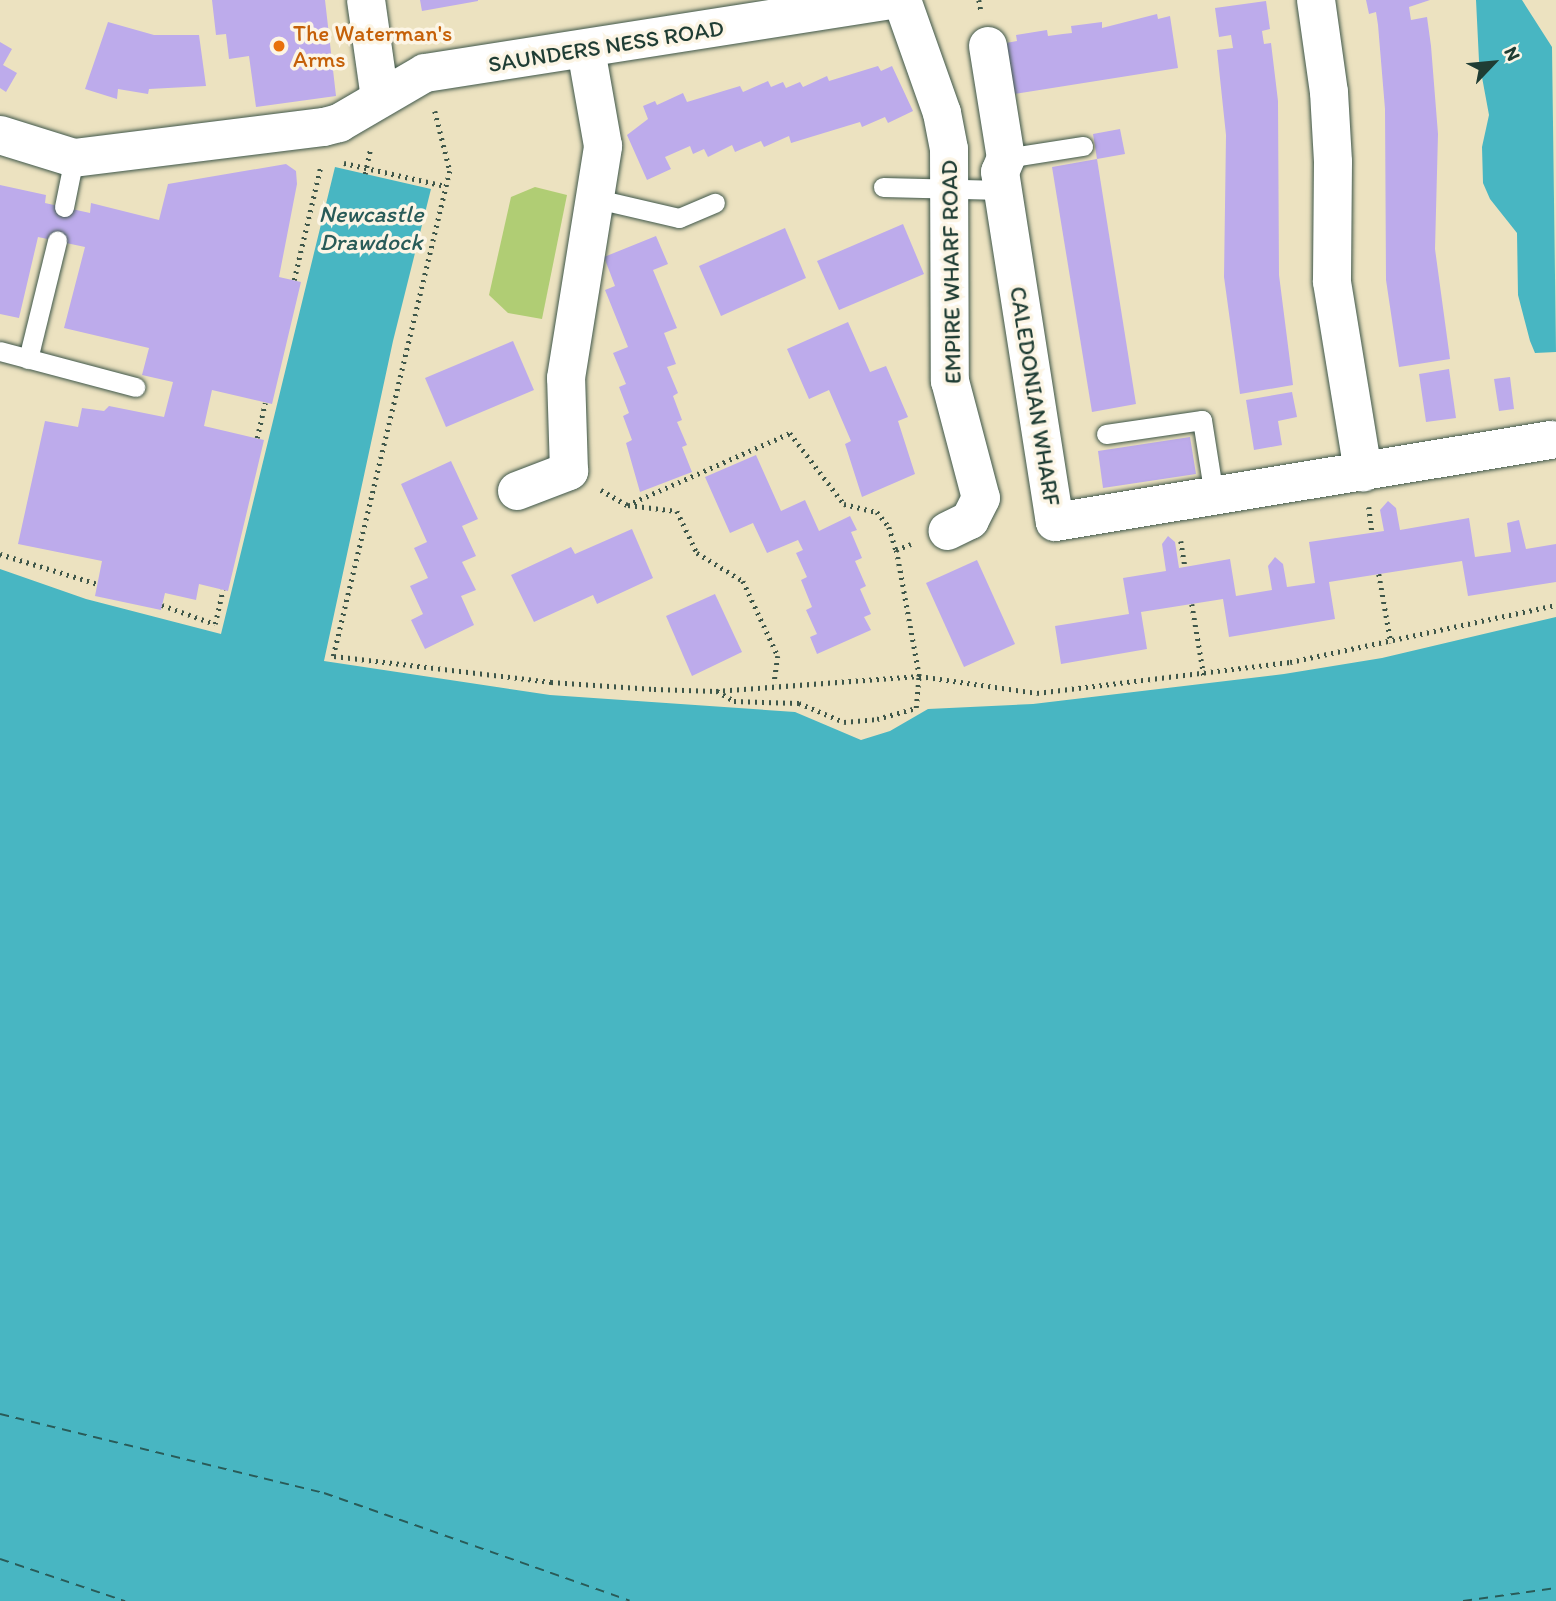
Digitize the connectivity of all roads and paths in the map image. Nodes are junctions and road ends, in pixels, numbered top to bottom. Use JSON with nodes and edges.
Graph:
{"nodes":[{"id":1,"x":366,"y":0,"type":"edge"},
{"id":2,"x":893,"y":0,"type":"edge"},
{"id":3,"x":902,"y":0,"type":"edge"},
{"id":4,"x":1316,"y":0,"type":"edge"},
{"id":5,"x":988,"y":46,"type":"dead end"},
{"id":6,"x":586,"y":50,"type":"junction"},
{"id":7,"x":425,"y":73,"type":"junction"},
{"id":8,"x":380,"y":98,"type":"junction"},
{"id":9,"x":0,"y":135,"type":"edge"},
{"id":10,"x":1083,"y":146,"type":"dead end"},
{"id":11,"x":74,"y":158,"type":"junction"},
{"id":12,"x":323,"y":158,"type":"dead end"},
{"id":13,"x":333,"y":161,"type":"dead end"},
{"id":14,"x":1004,"y":174,"type":"junction"},
{"id":15,"x":445,"y":187,"type":"junction"},
{"id":16,"x":883,"y":187,"type":"dead end"},
{"id":17,"x":949,"y":188,"type":"junction"},
{"id":18,"x":597,"y":199,"type":"junction"},
{"id":19,"x":715,"y":203,"type":"dead end"},
{"id":20,"x":64,"y":207,"type":"dead end"},
{"id":21,"x":57,"y":241,"type":"dead end"},
{"id":22,"x":294,"y":280,"type":"dead end"},
{"id":23,"x":0,"y":351,"type":"edge"},
{"id":24,"x":28,"y":359,"type":"junction"},
{"id":25,"x":135,"y":387,"type":"dead end"},
{"id":26,"x":265,"y":402,"type":"dead end"},
{"id":27,"x":1106,"y":434,"type":"dead end"},
{"id":28,"x":257,"y":438,"type":"dead end"},
{"id":29,"x":1550,"y":440,"type":"dead end"},
{"id":30,"x":569,"y":471,"type":"junction"},
{"id":31,"x":1363,"y":472,"type":"junction"},
{"id":32,"x":517,"y":491,"type":"dead end"},
{"id":33,"x":1214,"y":496,"type":"junction"},
{"id":34,"x":627,"y":505,"type":"junction"},
{"id":35,"x":947,"y":531,"type":"joint"},
{"id":36,"x":896,"y":550,"type":"junction"},
{"id":37,"x":0,"y":554,"type":"edge"},
{"id":38,"x":1380,"y":574,"type":"dead end"},
{"id":39,"x":98,"y":584,"type":"dead end"},
{"id":40,"x":223,"y":590,"type":"dead end"},
{"id":41,"x":1192,"y":604,"type":"dead end"},
{"id":42,"x":162,"y":605,"type":"dead end"},
{"id":43,"x":1556,"y":605,"type":"edge"},
{"id":44,"x":1391,"y":643,"type":"junction"},
{"id":45,"x":919,"y":676,"type":"junction"},
{"id":46,"x":1204,"y":676,"type":"junction"},
{"id":47,"x":774,"y":684,"type":"junction"},
{"id":48,"x":716,"y":691,"type":"junction"}],
"edges":[{"from":1,"to":8,"type":"street"},
{"from":2,"to":6,"type":"street","name":"SAUNDERS NESS ROAD"},
{"from":3,"to":17,"type":"street","name":"EMPIRE WHARF ROAD"},
{"from":4,"to":31,"type":"street"},
{"from":5,"to":14,"type":"street","name":"CALEDONIAN WHARF"},
{"from":6,"to":7,"type":"street","name":"SAUNDERS NESS ROAD"},
{"from":6,"to":18,"type":"street"},
{"from":7,"to":8,"type":"street","name":"SAUNDERS NESS ROAD"},
{"from":7,"to":15,"type":"path"},
{"from":8,"to":11,"type":"street","name":"SAUNDERS NESS ROAD"},
{"from":9,"to":11,"type":"street","name":"SAUNDERS NESS ROAD"},
{"from":10,"to":14,"type":"lane"},
{"from":11,"to":20,"type":"lane"},
{"from":12,"to":22,"type":"path"},
{"from":13,"to":15,"type":"path"},
{"from":14,"to":17,"type":"lane"},
{"from":14,"to":33,"type":"street","name":"CALEDONIAN WHARF"},
{"from":15,"to":48,"type":"path"},
{"from":16,"to":17,"type":"lane"},
{"from":17,"to":35,"type":"street","name":"EMPIRE WHARF ROAD"},
{"from":18,"to":19,"type":"lane"},
{"from":18,"to":30,"type":"street"},
{"from":21,"to":24,"type":"lane"},
{"from":23,"to":24,"type":"lane"},
{"from":24,"to":25,"type":"lane"},
{"from":26,"to":28,"type":"path"},
{"from":27,"to":33,"type":"lane"},
{"from":29,"to":31,"type":"street","name":"CALEDONIAN WHARF"},
{"from":30,"to":32,"type":"street"},
{"from":30,"to":34,"type":"path"},
{"from":31,"to":33,"type":"street","name":"CALEDONIAN WHARF"},
{"from":34,"to":36,"type":"path"},
{"from":34,"to":47,"type":"path"},
{"from":35,"to":36,"type":"path"},
{"from":36,"to":45,"type":"path"},
{"from":37,"to":39,"type":"path"},
{"from":38,"to":44,"type":"path"},
{"from":40,"to":42,"type":"path"},
{"from":41,"to":46,"type":"path"},
{"from":43,"to":44,"type":"path"},
{"from":44,"to":46,"type":"path"},
{"from":45,"to":46,"type":"path"},
{"from":45,"to":47,"type":"path"},
{"from":45,"to":48,"type":"path"},
{"from":47,"to":48,"type":"path"}]}
